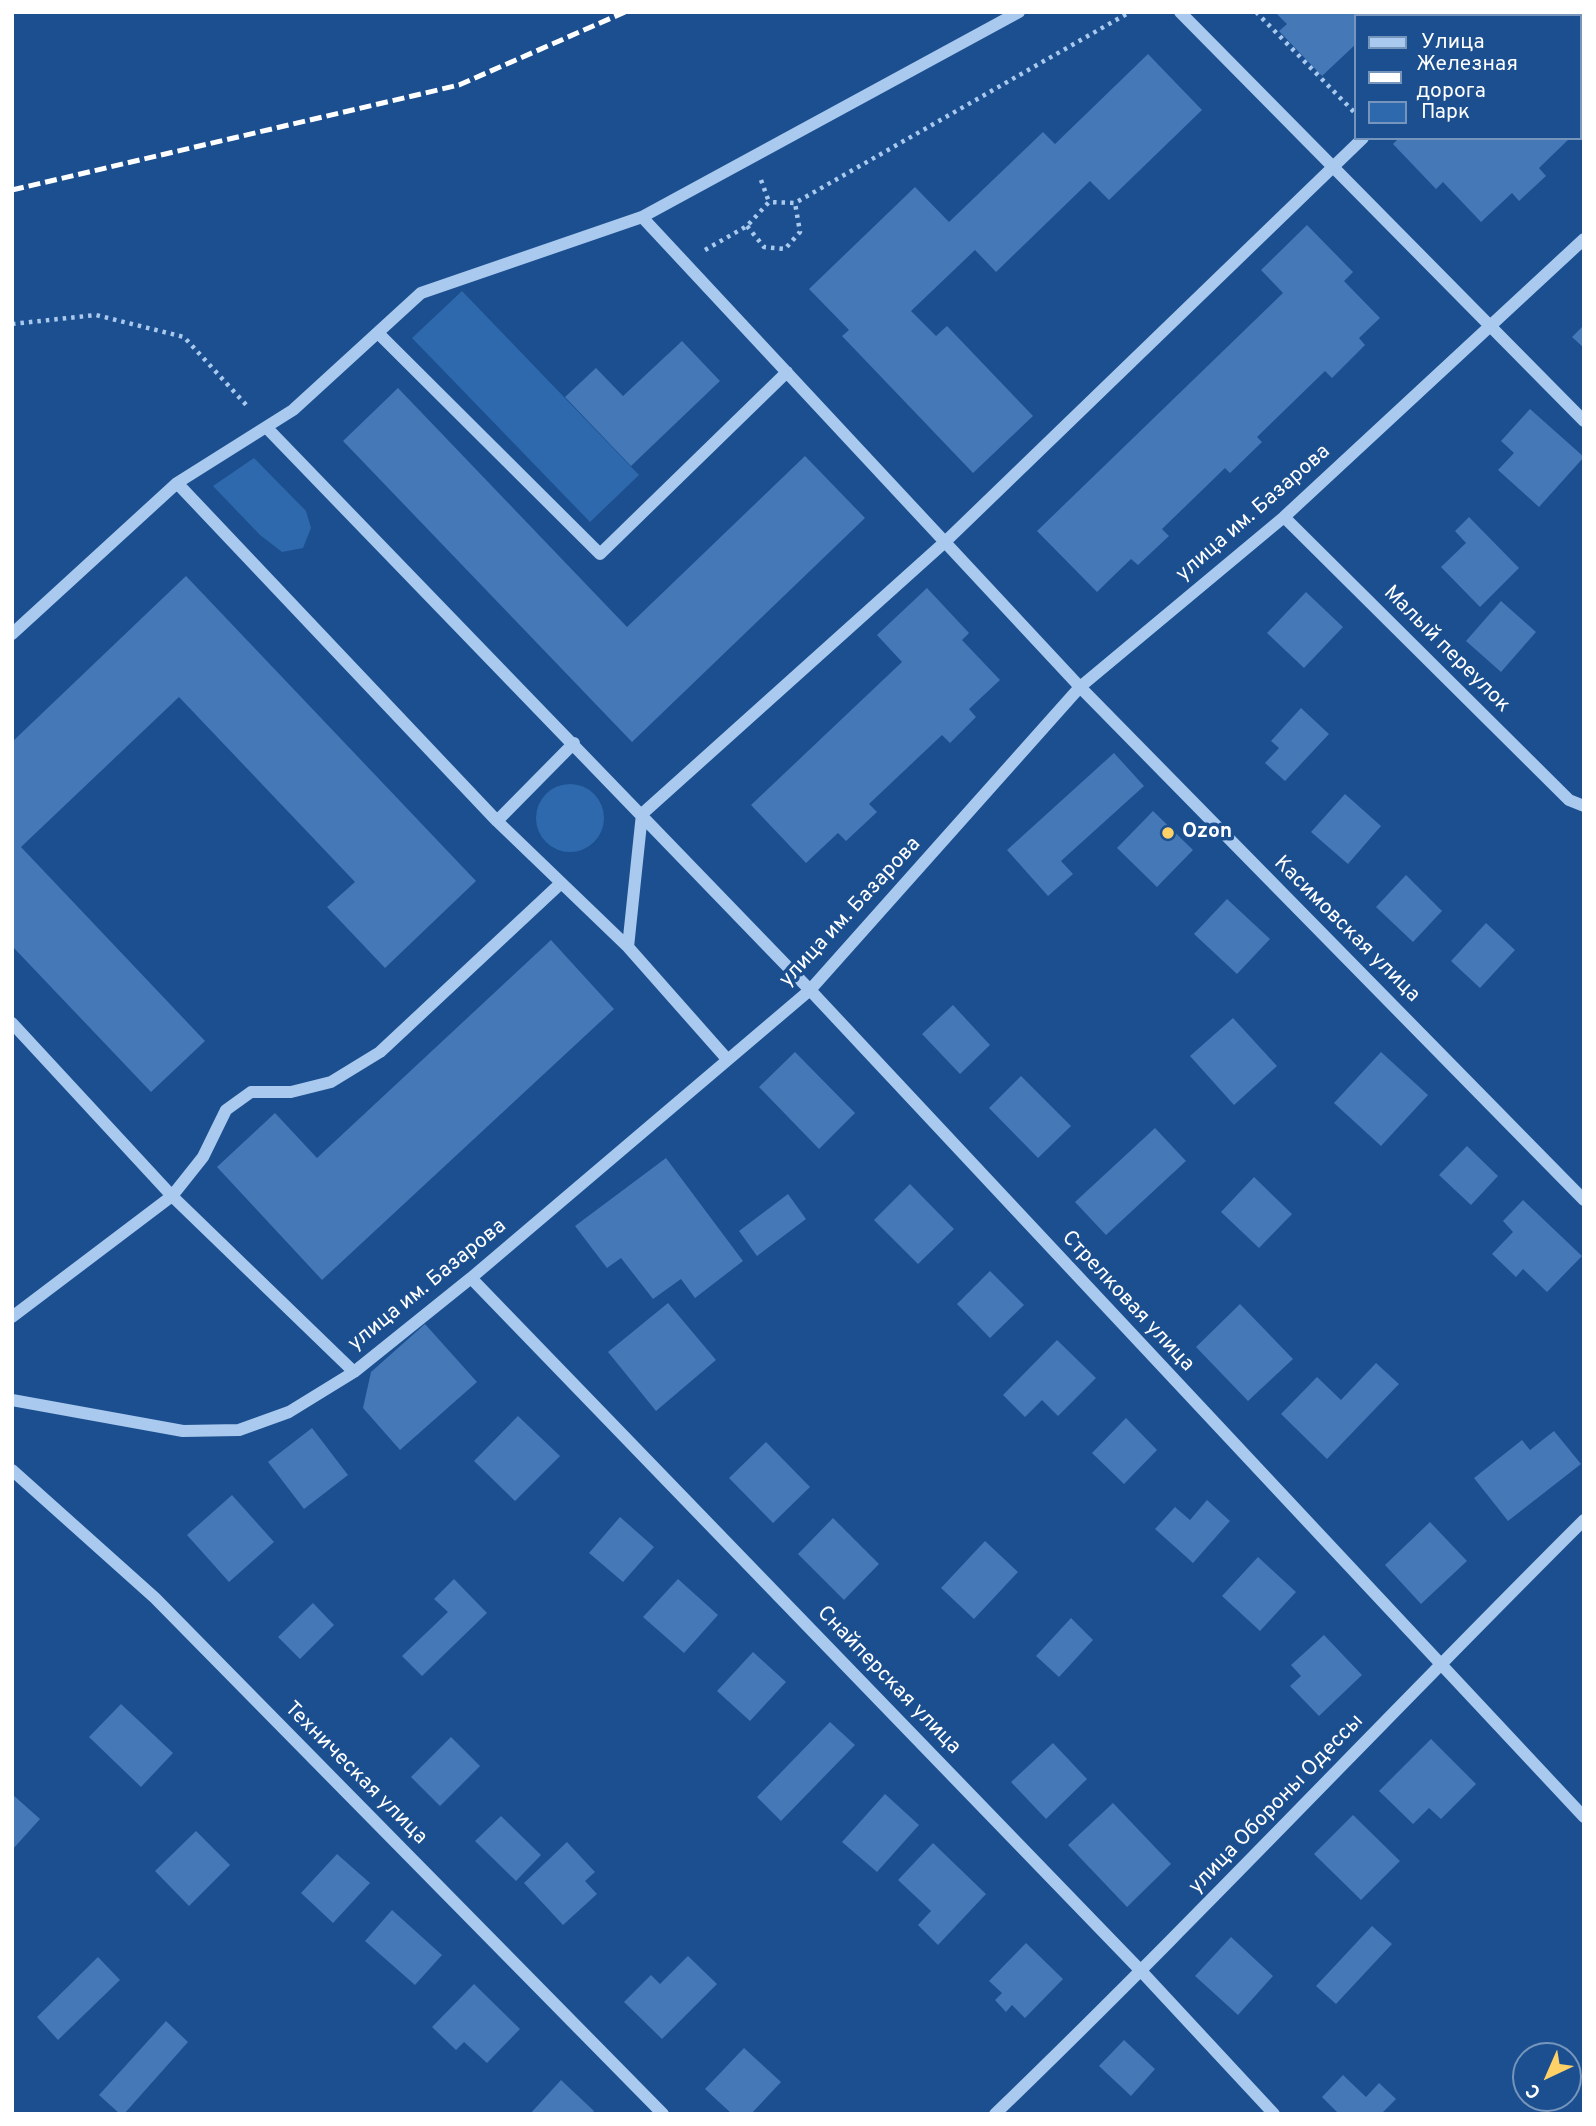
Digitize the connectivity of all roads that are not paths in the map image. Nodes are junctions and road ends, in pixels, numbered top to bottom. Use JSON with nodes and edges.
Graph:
{"nodes":[{"id":1,"x":1019,"y":12,"type":"edge"},
{"id":2,"x":1181,"y":12,"type":"edge"},
{"id":3,"x":1361,"y":140,"type":"edge"},
{"id":4,"x":1332,"y":169,"type":"junction"},
{"id":5,"x":642,"y":217,"type":"junction"},
{"id":6,"x":1584,"y":239,"type":"edge"},
{"id":7,"x":1490,"y":326,"type":"junction"},
{"id":8,"x":378,"y":333,"type":"junction"},
{"id":9,"x":787,"y":372,"type":"junction"},
{"id":10,"x":1584,"y":421,"type":"edge"},
{"id":11,"x":266,"y":427,"type":"junction"},
{"id":12,"x":177,"y":483,"type":"junction"},
{"id":13,"x":1284,"y":517,"type":"junction"},
{"id":14,"x":946,"y":541,"type":"junction"},
{"id":15,"x":12,"y":634,"type":"edge"},
{"id":16,"x":1080,"y":687,"type":"junction"},
{"id":17,"x":573,"y":743,"type":"junction"},
{"id":18,"x":1584,"y":806,"type":"edge"},
{"id":19,"x":642,"y":814,"type":"junction"},
{"id":20,"x":497,"y":821,"type":"junction"},
{"id":21,"x":560,"y":884,"type":"junction"},
{"id":22,"x":628,"y":947,"type":"junction"},
{"id":23,"x":810,"y":990,"type":"junction"},
{"id":24,"x":12,"y":1023,"type":"edge"},
{"id":25,"x":727,"y":1059,"type":"junction"},
{"id":26,"x":172,"y":1196,"type":"junction"},
{"id":27,"x":1584,"y":1200,"type":"edge"},
{"id":28,"x":471,"y":1278,"type":"junction"},
{"id":29,"x":12,"y":1317,"type":"edge"},
{"id":30,"x":354,"y":1372,"type":"junction"},
{"id":31,"x":12,"y":1400,"type":"edge"},
{"id":32,"x":12,"y":1470,"type":"edge"},
{"id":33,"x":1584,"y":1520,"type":"edge"},
{"id":34,"x":1439,"y":1664,"type":"junction"},
{"id":35,"x":1584,"y":1817,"type":"edge"},
{"id":36,"x":1142,"y":1972,"type":"junction"},
{"id":37,"x":663,"y":2114,"type":"edge"},
{"id":38,"x":995,"y":2114,"type":"edge"},
{"id":39,"x":1274,"y":2114,"type":"edge"}],
"edges":[{"from":1,"to":5,"type":"street"},
{"from":2,"to":4,"type":"street"},
{"from":3,"to":4,"type":"street"},
{"from":4,"to":7,"type":"street"},
{"from":4,"to":14,"type":"street"},
{"from":5,"to":8,"type":"street"},
{"from":5,"to":9,"type":"street","name":"Касимовская улица"},
{"from":6,"to":7,"type":"street","name":"улица им. Базарова"},
{"from":7,"to":10,"type":"street"},
{"from":7,"to":13,"type":"street","name":"улица им. Базарова"},
{"from":8,"to":9,"type":"street"},
{"from":8,"to":11,"type":"street"},
{"from":9,"to":14,"type":"street","name":"Касимовская улица"},
{"from":11,"to":12,"type":"street"},
{"from":11,"to":17,"type":"street","name":"Стрелковая улица"},
{"from":12,"to":15,"type":"street"},
{"from":12,"to":20,"type":"street"},
{"from":13,"to":16,"type":"street","name":"улица им. Базарова"},
{"from":13,"to":18,"type":"street","name":"Малый переулок"},
{"from":14,"to":16,"type":"street","name":"Касимовская улица"},
{"from":14,"to":19,"type":"street"},
{"from":16,"to":23,"type":"street","name":"улица им. Базарова"},
{"from":16,"to":27,"type":"street","name":"Касимовская улица"},
{"from":17,"to":19,"type":"street","name":"Стрелковая улица"},
{"from":17,"to":20,"type":"street"},
{"from":19,"to":22,"type":"street"},
{"from":19,"to":23,"type":"street","name":"Стрелковая улица"},
{"from":20,"to":21,"type":"street"},
{"from":21,"to":22,"type":"street"},
{"from":21,"to":26,"type":"street"},
{"from":22,"to":25,"type":"street"},
{"from":23,"to":25,"type":"street","name":"улица им. Базарова"},
{"from":23,"to":34,"type":"street","name":"Стрелковая улица"},
{"from":24,"to":26,"type":"street"},
{"from":25,"to":28,"type":"street","name":"улица им. Базарова"},
{"from":26,"to":29,"type":"street"},
{"from":26,"to":30,"type":"street"},
{"from":28,"to":30,"type":"street","name":"улица им. Базарова"},
{"from":28,"to":36,"type":"street","name":"Снайперская улица"},
{"from":30,"to":31,"type":"street","name":"улица им. Базарова"},
{"from":32,"to":37,"type":"street","name":"Техническая улица"},
{"from":33,"to":34,"type":"street","name":"улица Обороны Одессы"},
{"from":34,"to":35,"type":"street","name":"Стрелковая улица"},
{"from":34,"to":36,"type":"street","name":"улица Обороны Одессы"},
{"from":36,"to":38,"type":"street","name":"улица Обороны Одессы"},
{"from":36,"to":39,"type":"street","name":"Снайперская улица"}]}
